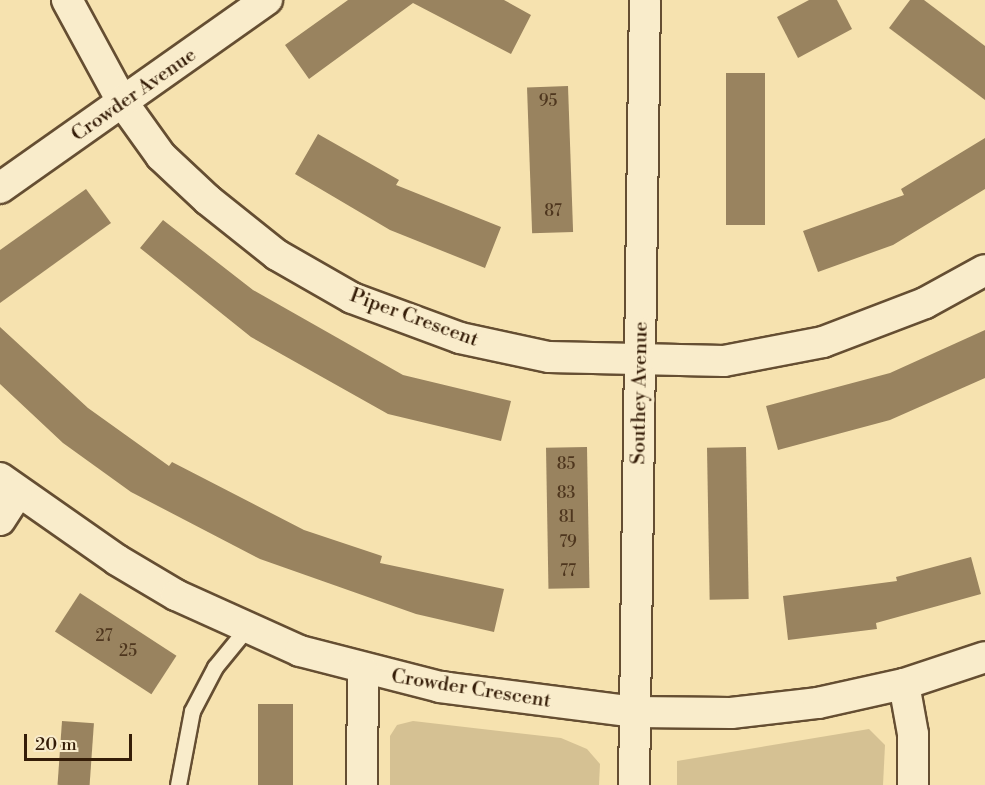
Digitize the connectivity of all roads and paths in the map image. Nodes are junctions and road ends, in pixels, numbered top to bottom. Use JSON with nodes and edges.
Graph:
{"nodes":[{"id":1,"x":67,"y":0,"type":"edge"},
{"id":2,"x":267,"y":0,"type":"edge"},
{"id":3,"x":645,"y":0,"type":"edge"},
{"id":4,"x":123,"y":103,"type":"junction"},
{"id":5,"x":0,"y":188,"type":"edge"},
{"id":6,"x":985,"y":270,"type":"edge"},
{"id":7,"x":640,"y":362,"type":"junction"},
{"id":8,"x":8,"y":486,"type":"edge"},
{"id":9,"x":0,"y":520,"type":"edge"},
{"id":10,"x":247,"y":628,"type":"junction"},
{"id":11,"x":985,"y":657,"type":"edge"},
{"id":12,"x":363,"y":670,"type":"junction"},
{"id":13,"x":904,"y":684,"type":"junction"},
{"id":14,"x":634,"y":712,"type":"junction"},
{"id":15,"x":178,"y":785,"type":"edge"},
{"id":16,"x":362,"y":785,"type":"edge"},
{"id":17,"x":634,"y":785,"type":"edge"},
{"id":18,"x":913,"y":785,"type":"edge"}],
"edges":[{"from":1,"to":4,"type":"street","name":"Piper Crescent"},
{"from":2,"to":4,"type":"street","name":"Crowder Avenue"},
{"from":3,"to":7,"type":"street","name":"Southey Avenue"},
{"from":4,"to":5,"type":"street","name":"Crowder Avenue"},
{"from":4,"to":7,"type":"street","name":"Piper Crescent"},
{"from":6,"to":7,"type":"street","name":"Piper Crescent"},
{"from":7,"to":14,"type":"street","name":"Southey Avenue"},
{"from":8,"to":9,"type":"street"},
{"from":8,"to":10,"type":"street","name":"Crowder Crescent"},
{"from":10,"to":12,"type":"street","name":"Crowder Crescent"},
{"from":10,"to":15,"type":"lane"},
{"from":11,"to":13,"type":"street","name":"Crowder Crescent"},
{"from":12,"to":14,"type":"street","name":"Crowder Crescent"},
{"from":12,"to":16,"type":"street"},
{"from":13,"to":14,"type":"street","name":"Crowder Crescent"},
{"from":13,"to":18,"type":"street"},
{"from":14,"to":17,"type":"street","name":"Southey Avenue"}]}
